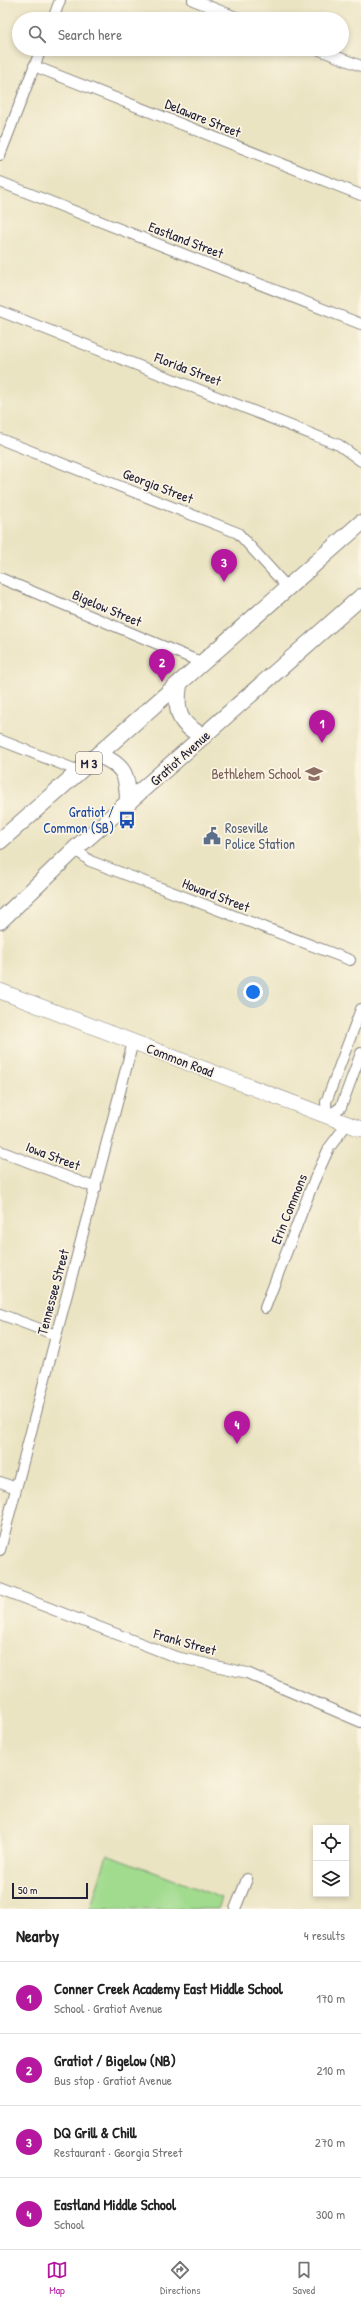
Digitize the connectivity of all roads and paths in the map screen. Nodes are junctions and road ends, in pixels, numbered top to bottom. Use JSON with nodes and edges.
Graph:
{"nodes":[{"id":1,"x":60,"y":0,"type":"edge"},
{"id":2,"x":193,"y":0,"type":"edge"},
{"id":3,"x":56,"y":12,"type":"edge"},
{"id":4,"x":223,"y":12,"type":"edge"},
{"id":5,"x":38,"y":56,"type":"edge"},
{"id":6,"x":335,"y":56,"type":"edge"},
{"id":7,"x":34,"y":66,"type":"junction"},
{"id":8,"x":361,"y":66,"type":"edge"},
{"id":9,"x":0,"y":156,"type":"edge"},
{"id":10,"x":0,"y":182,"type":"edge"},
{"id":11,"x":360,"y":193,"type":"edge"},
{"id":12,"x":0,"y":311,"type":"edge"},
{"id":13,"x":361,"y":324,"type":"edge"},
{"id":14,"x":0,"y":439,"type":"edge"},
{"id":15,"x":361,"y":462,"type":"edge"},
{"id":16,"x":361,"y":523,"type":"edge"},
{"id":17,"x":0,"y":578,"type":"edge"},
{"id":18,"x":287,"y":587,"type":"junction"},
{"id":19,"x":361,"y":597,"type":"edge"},
{"id":20,"x":203,"y":664,"type":"junction"},
{"id":21,"x":179,"y":684,"type":"junction"},
{"id":22,"x":204,"y":736,"type":"junction"},
{"id":23,"x":0,"y":740,"type":"edge"},
{"id":24,"x":98,"y":755,"type":"junction"},
{"id":25,"x":79,"y":771,"type":"junction"},
{"id":26,"x":128,"y":804,"type":"junction"},
{"id":27,"x":0,"y":842,"type":"edge"},
{"id":28,"x":75,"y":849,"type":"junction"},
{"id":29,"x":0,"y":921,"type":"edge"},
{"id":30,"x":350,"y":960,"type":"dead end"},
{"id":31,"x":0,"y":991,"type":"edge"},
{"id":32,"x":361,"y":1009,"type":"edge"},
{"id":33,"x":133,"y":1042,"type":"junction"},
{"id":34,"x":361,"y":1053,"type":"edge"},
{"id":35,"x":327,"y":1117,"type":"junction"},
{"id":36,"x":347,"y":1124,"type":"junction"},
{"id":37,"x":361,"y":1129,"type":"edge"},
{"id":38,"x":0,"y":1151,"type":"edge"},
{"id":39,"x":96,"y":1188,"type":"junction"},
{"id":40,"x":265,"y":1308,"type":"dead end"},
{"id":41,"x":0,"y":1314,"type":"edge"},
{"id":42,"x":56,"y":1335,"type":"junction"},
{"id":43,"x":0,"y":1482,"type":"edge"},
{"id":44,"x":16,"y":1488,"type":"junction"},
{"id":45,"x":0,"y":1550,"type":"edge"},
{"id":46,"x":0,"y":1589,"type":"edge"},
{"id":47,"x":361,"y":1722,"type":"edge"},
{"id":48,"x":247,"y":1879,"type":"dead end"},
{"id":49,"x":235,"y":1909,"type":"edge"}],
"edges":[{"from":1,"to":3,"type":"street"},
{"from":2,"to":4,"type":"street"},
{"from":5,"to":7,"type":"street"},
{"from":6,"to":8,"type":"street"},
{"from":7,"to":9,"type":"street"},
{"from":7,"to":11,"type":"street","name":"Delaware Street"},
{"from":10,"to":13,"type":"street","name":"Eastland Street"},
{"from":12,"to":15,"type":"street","name":"Florida Street"},
{"from":14,"to":18,"type":"street","name":"Georgia Street"},
{"from":16,"to":18,"type":"main road","number":"M 3"},
{"from":17,"to":20,"type":"street","name":"Bigelow Street"},
{"from":18,"to":20,"type":"main road","number":"M 3"},
{"from":19,"to":22,"type":"main road","name":"Gratiot Avenue"},
{"from":20,"to":21,"type":"main road","number":"M 3"},
{"from":21,"to":22,"type":"main road"},
{"from":21,"to":24,"type":"main road","number":"M 3"},
{"from":22,"to":26,"type":"main road","name":"Gratiot Avenue"},
{"from":23,"to":25,"type":"street"},
{"from":24,"to":25,"type":"main road","number":"M 3"},
{"from":24,"to":26,"type":"main road"},
{"from":25,"to":27,"type":"main road","number":"M 3"},
{"from":26,"to":28,"type":"main road","name":"Gratiot Avenue"},
{"from":28,"to":29,"type":"main road","name":"Gratiot Avenue"},
{"from":28,"to":30,"type":"street","name":"Howard Street"},
{"from":31,"to":33,"type":"street","name":"Common Road"},
{"from":32,"to":35,"type":"street"},
{"from":33,"to":35,"type":"street","name":"Common Road"},
{"from":33,"to":39,"type":"street","name":"Tennessee Street"},
{"from":34,"to":35,"type":"street"},
{"from":35,"to":36,"type":"street","name":"Common Road"},
{"from":36,"to":37,"type":"street","name":"Common Road"},
{"from":36,"to":40,"type":"street","name":"Erin Commons"},
{"from":38,"to":39,"type":"street","name":"Iowa Street"},
{"from":39,"to":42,"type":"street","name":"Tennessee Street"},
{"from":41,"to":42,"type":"street"},
{"from":42,"to":44,"type":"street","name":"Tennessee Street"},
{"from":43,"to":44,"type":"street"},
{"from":44,"to":45,"type":"street","name":"Tennessee Street"},
{"from":46,"to":47,"type":"street","name":"Frank Street"},
{"from":48,"to":49,"type":"street"}]}
